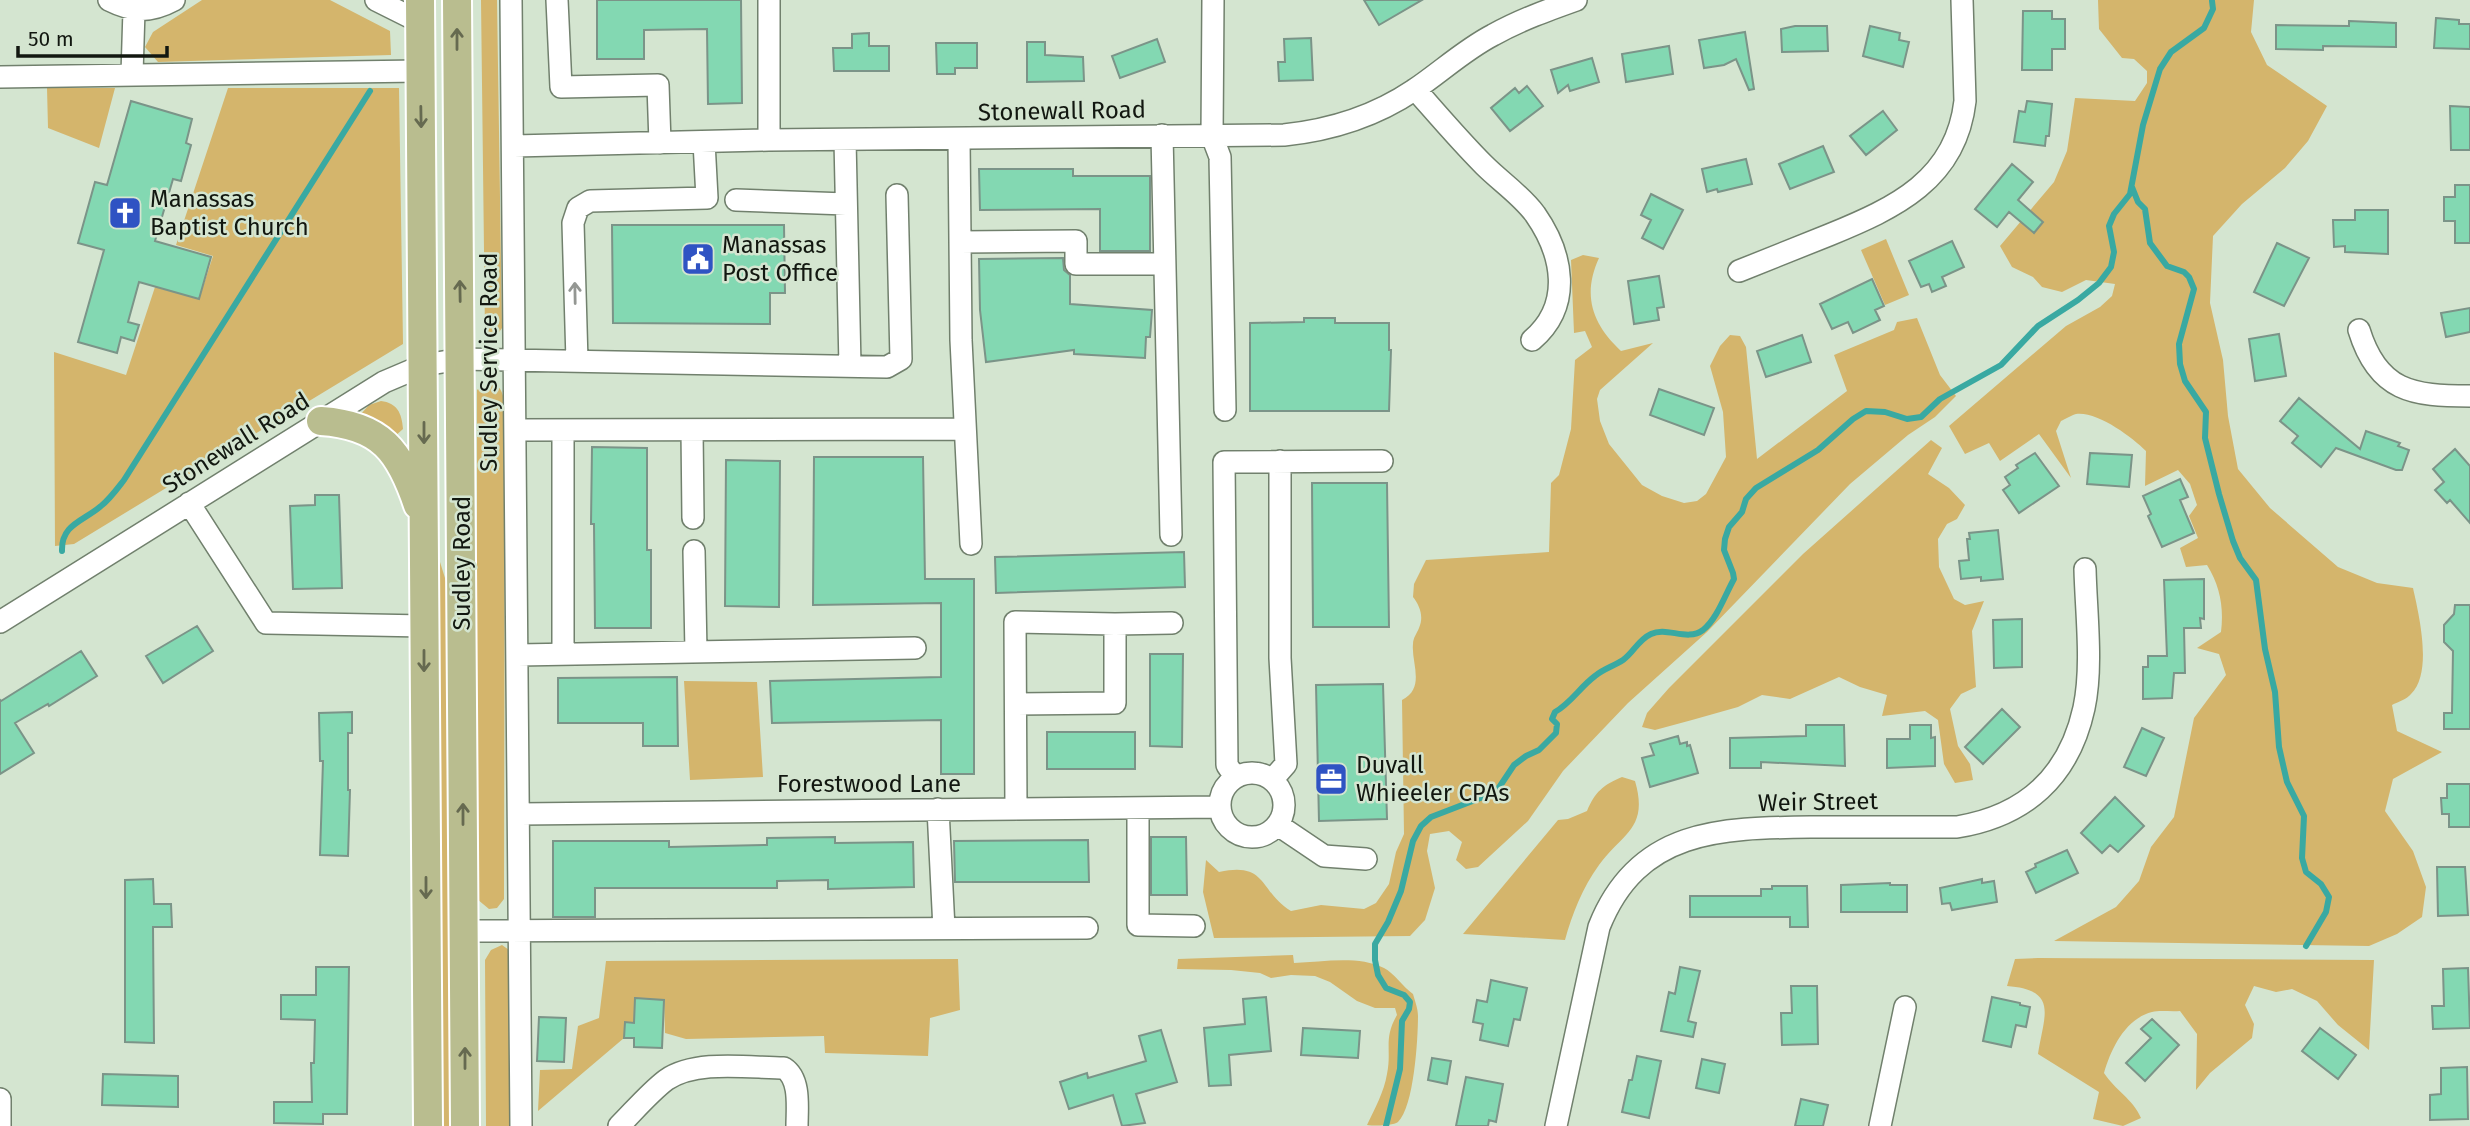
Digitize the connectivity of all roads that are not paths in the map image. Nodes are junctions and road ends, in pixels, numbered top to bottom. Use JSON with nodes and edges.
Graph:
{"nodes":[{"id":1,"x":109,"y":0,"type":"edge"},
{"id":2,"x":376,"y":0,"type":"edge"},
{"id":3,"x":457,"y":0,"type":"edge"},
{"id":4,"x":511,"y":0,"type":"edge"},
{"id":5,"x":557,"y":0,"type":"edge"},
{"id":6,"x":769,"y":0,"type":"edge"},
{"id":7,"x":1213,"y":0,"type":"edge"},
{"id":8,"x":1577,"y":0,"type":"edge"},
{"id":9,"x":1962,"y":0,"type":"edge"},
{"id":10,"x":168,"y":2,"type":"edge"},
{"id":11,"x":134,"y":10,"type":"junction"},
{"id":12,"x":420,"y":11,"type":"edge"},
{"id":13,"x":420,"y":71,"type":"junction"},
{"id":14,"x":132,"y":74,"type":"junction"},
{"id":15,"x":0,"y":77,"type":"edge"},
{"id":16,"x":1415,"y":89,"type":"junction"},
{"id":17,"x":1162,"y":135,"type":"junction"},
{"id":18,"x":1212,"y":136,"type":"junction"},
{"id":19,"x":959,"y":139,"type":"junction"},
{"id":20,"x":769,"y":140,"type":"junction"},
{"id":21,"x":845,"y":140,"type":"junction"},
{"id":22,"x":704,"y":142,"type":"junction"},
{"id":23,"x":660,"y":143,"type":"junction"},
{"id":24,"x":514,"y":146,"type":"junction"},
{"id":25,"x":897,"y":195,"type":"dead end"},
{"id":26,"x":736,"y":200,"type":"dead end"},
{"id":27,"x":846,"y":204,"type":"junction"},
{"id":28,"x":960,"y":242,"type":"junction"},
{"id":29,"x":1164,"y":264,"type":"junction"},
{"id":30,"x":1740,"y":271,"type":"dead end"},
{"id":31,"x":2360,"y":330,"type":"dead end"},
{"id":32,"x":1532,"y":340,"type":"dead end"},
{"id":33,"x":461,"y":359,"type":"junction"},
{"id":34,"x":516,"y":360,"type":"junction"},
{"id":35,"x":577,"y":361,"type":"junction"},
{"id":36,"x":424,"y":365,"type":"junction"},
{"id":37,"x":850,"y":366,"type":"junction"},
{"id":38,"x":2470,"y":396,"type":"edge"},
{"id":39,"x":1226,"y":410,"type":"dead end"},
{"id":40,"x":321,"y":421,"type":"junction"},
{"id":41,"x":965,"y":429,"type":"junction"},
{"id":42,"x":516,"y":430,"type":"junction"},
{"id":43,"x":563,"y":430,"type":"junction"},
{"id":44,"x":692,"y":430,"type":"junction"},
{"id":45,"x":1280,"y":461,"type":"junction"},
{"id":46,"x":1382,"y":461,"type":"dead end"},
{"id":47,"x":189,"y":503,"type":"junction"},
{"id":48,"x":693,"y":518,"type":"dead end"},
{"id":49,"x":424,"y":528,"type":"junction"},
{"id":50,"x":1171,"y":535,"type":"dead end"},
{"id":51,"x":971,"y":544,"type":"dead end"},
{"id":52,"x":694,"y":551,"type":"dead end"},
{"id":53,"x":2085,"y":569,"type":"dead end"},
{"id":54,"x":0,"y":622,"type":"edge"},
{"id":55,"x":1172,"y":623,"type":"dead end"},
{"id":56,"x":1115,"y":624,"type":"junction"},
{"id":57,"x":424,"y":626,"type":"junction"},
{"id":58,"x":915,"y":648,"type":"dead end"},
{"id":59,"x":696,"y":652,"type":"junction"},
{"id":60,"x":563,"y":654,"type":"junction"},
{"id":61,"x":518,"y":655,"type":"junction"},
{"id":62,"x":1016,"y":704,"type":"junction"},
{"id":63,"x":1235,"y":777,"type":"junction"},
{"id":64,"x":1272,"y":780,"type":"junction"},
{"id":65,"x":1220,"y":807,"type":"junction"},
{"id":66,"x":1138,"y":808,"type":"junction"},
{"id":67,"x":939,"y":809,"type":"junction"},
{"id":68,"x":1016,"y":809,"type":"junction"},
{"id":69,"x":520,"y":814,"type":"junction"},
{"id":70,"x":1278,"y":825,"type":"junction"},
{"id":71,"x":1366,"y":859,"type":"dead end"},
{"id":72,"x":1194,"y":926,"type":"dead end"},
{"id":73,"x":1087,"y":928,"type":"dead end"},
{"id":74,"x":944,"y":929,"type":"junction"},
{"id":75,"x":464,"y":931,"type":"junction"},
{"id":76,"x":521,"y":933,"type":"junction"},
{"id":77,"x":1905,"y":1007,"type":"dead end"},
{"id":78,"x":0,"y":1099,"type":"edge"},
{"id":79,"x":0,"y":1126,"type":"edge"},
{"id":80,"x":428,"y":1126,"type":"edge"},
{"id":81,"x":466,"y":1126,"type":"edge"},
{"id":82,"x":521,"y":1126,"type":"edge"},
{"id":83,"x":619,"y":1126,"type":"edge"},
{"id":84,"x":797,"y":1126,"type":"edge"},
{"id":85,"x":1556,"y":1126,"type":"edge"},
{"id":86,"x":1880,"y":1126,"type":"edge"}],
"edges":[{"from":1,"to":11,"type":"street"},
{"from":2,"to":12,"type":"street"},
{"from":33,"to":3,"type":"main road","name":"Sudley Road","one_way":true},
{"from":4,"to":24,"type":"street","name":"Sudley Service Road"},
{"from":5,"to":23,"type":"street"},
{"from":6,"to":20,"type":"street"},
{"from":7,"to":18,"type":"street"},
{"from":8,"to":16,"type":"street","name":"Stonewall Road"},
{"from":9,"to":30,"type":"street"},
{"from":10,"to":11,"type":"street"},
{"from":11,"to":14,"type":"street"},
{"from":12,"to":13,"type":"main road","name":"Sudley Road"},
{"from":13,"to":14,"type":"street"},
{"from":13,"to":36,"type":"main road","name":"Sudley Road","one_way":true},
{"from":14,"to":15,"type":"street"},
{"from":16,"to":18,"type":"street","name":"Stonewall Road"},
{"from":16,"to":32,"type":"street"},
{"from":17,"to":18,"type":"street","name":"Stonewall Road"},
{"from":17,"to":19,"type":"street","name":"Stonewall Road"},
{"from":17,"to":29,"type":"street"},
{"from":18,"to":39,"type":"street"},
{"from":19,"to":21,"type":"street","name":"Stonewall Road"},
{"from":19,"to":28,"type":"street"},
{"from":20,"to":21,"type":"street","name":"Stonewall Road"},
{"from":20,"to":22,"type":"street","name":"Stonewall Road"},
{"from":21,"to":27,"type":"street"},
{"from":22,"to":23,"type":"street","name":"Stonewall Road"},
{"from":35,"to":22,"type":"street","one_way":true},
{"from":23,"to":24,"type":"street","name":"Stonewall Road"},
{"from":24,"to":34,"type":"street","name":"Sudley Service Road"},
{"from":25,"to":37,"type":"street","name":"Stonewall Road"},
{"from":26,"to":27,"type":"street"},
{"from":27,"to":37,"type":"street"},
{"from":28,"to":29,"type":"street"},
{"from":28,"to":41,"type":"street"},
{"from":29,"to":50,"type":"street"},
{"from":31,"to":38,"type":"street"},
{"from":33,"to":34,"type":"street","name":"Stonewall Road"},
{"from":33,"to":36,"type":"street","name":"Stonewall Road"},
{"from":75,"to":33,"type":"main road","name":"Sudley Road","one_way":true},
{"from":34,"to":35,"type":"street","name":"Stonewall Road"},
{"from":34,"to":42,"type":"street","name":"Sudley Service Road"},
{"from":35,"to":37,"type":"street","name":"Stonewall Road"},
{"from":36,"to":40,"type":"street","name":"Stonewall Road"},
{"from":36,"to":49,"type":"main road","name":"Sudley Road","one_way":true},
{"from":40,"to":47,"type":"street","name":"Stonewall Road"},
{"from":40,"to":49,"type":"main road"},
{"from":41,"to":44,"type":"street"},
{"from":41,"to":51,"type":"street"},
{"from":42,"to":43,"type":"street"},
{"from":42,"to":61,"type":"street","name":"Sudley Service Road"},
{"from":43,"to":44,"type":"street"},
{"from":43,"to":60,"type":"street"},
{"from":44,"to":48,"type":"street"},
{"from":45,"to":46,"type":"street"},
{"from":45,"to":63,"type":"street"},
{"from":45,"to":64,"type":"street"},
{"from":47,"to":54,"type":"street","name":"Stonewall Road"},
{"from":47,"to":57,"type":"street"},
{"from":49,"to":57,"type":"main road","name":"Sudley Road"},
{"from":52,"to":59,"type":"street"},
{"from":53,"to":85,"type":"street","name":"Weir Street"},
{"from":55,"to":56,"type":"street"},
{"from":56,"to":62,"type":"street"},
{"from":56,"to":62,"type":"street"},
{"from":57,"to":80,"type":"main road","name":"Sudley Road","one_way":true},
{"from":58,"to":59,"type":"street"},
{"from":59,"to":60,"type":"street"},
{"from":60,"to":61,"type":"street"},
{"from":61,"to":69,"type":"street","name":"Sudley Service Road"},
{"from":62,"to":68,"type":"street"},
{"from":63,"to":64,"type":"street"},
{"from":63,"to":65,"type":"street"},
{"from":64,"to":70,"type":"street"},
{"from":65,"to":66,"type":"street","name":"Forestwood Lane"},
{"from":65,"to":70,"type":"street"},
{"from":66,"to":68,"type":"street","name":"Forestwood Lane"},
{"from":66,"to":72,"type":"street"},
{"from":67,"to":68,"type":"street","name":"Forestwood Lane"},
{"from":67,"to":69,"type":"street","name":"Forestwood Lane"},
{"from":67,"to":74,"type":"street"},
{"from":69,"to":76,"type":"street","name":"Sudley Service Road"},
{"from":70,"to":71,"type":"street"},
{"from":73,"to":74,"type":"street"},
{"from":74,"to":76,"type":"street"},
{"from":75,"to":76,"type":"street"},
{"from":81,"to":75,"type":"main road","name":"Sudley Road","one_way":true},
{"from":76,"to":82,"type":"street","name":"Sudley Service Road"},
{"from":77,"to":86,"type":"street"},
{"from":78,"to":79,"type":"street"},
{"from":83,"to":84,"type":"street"}]}
